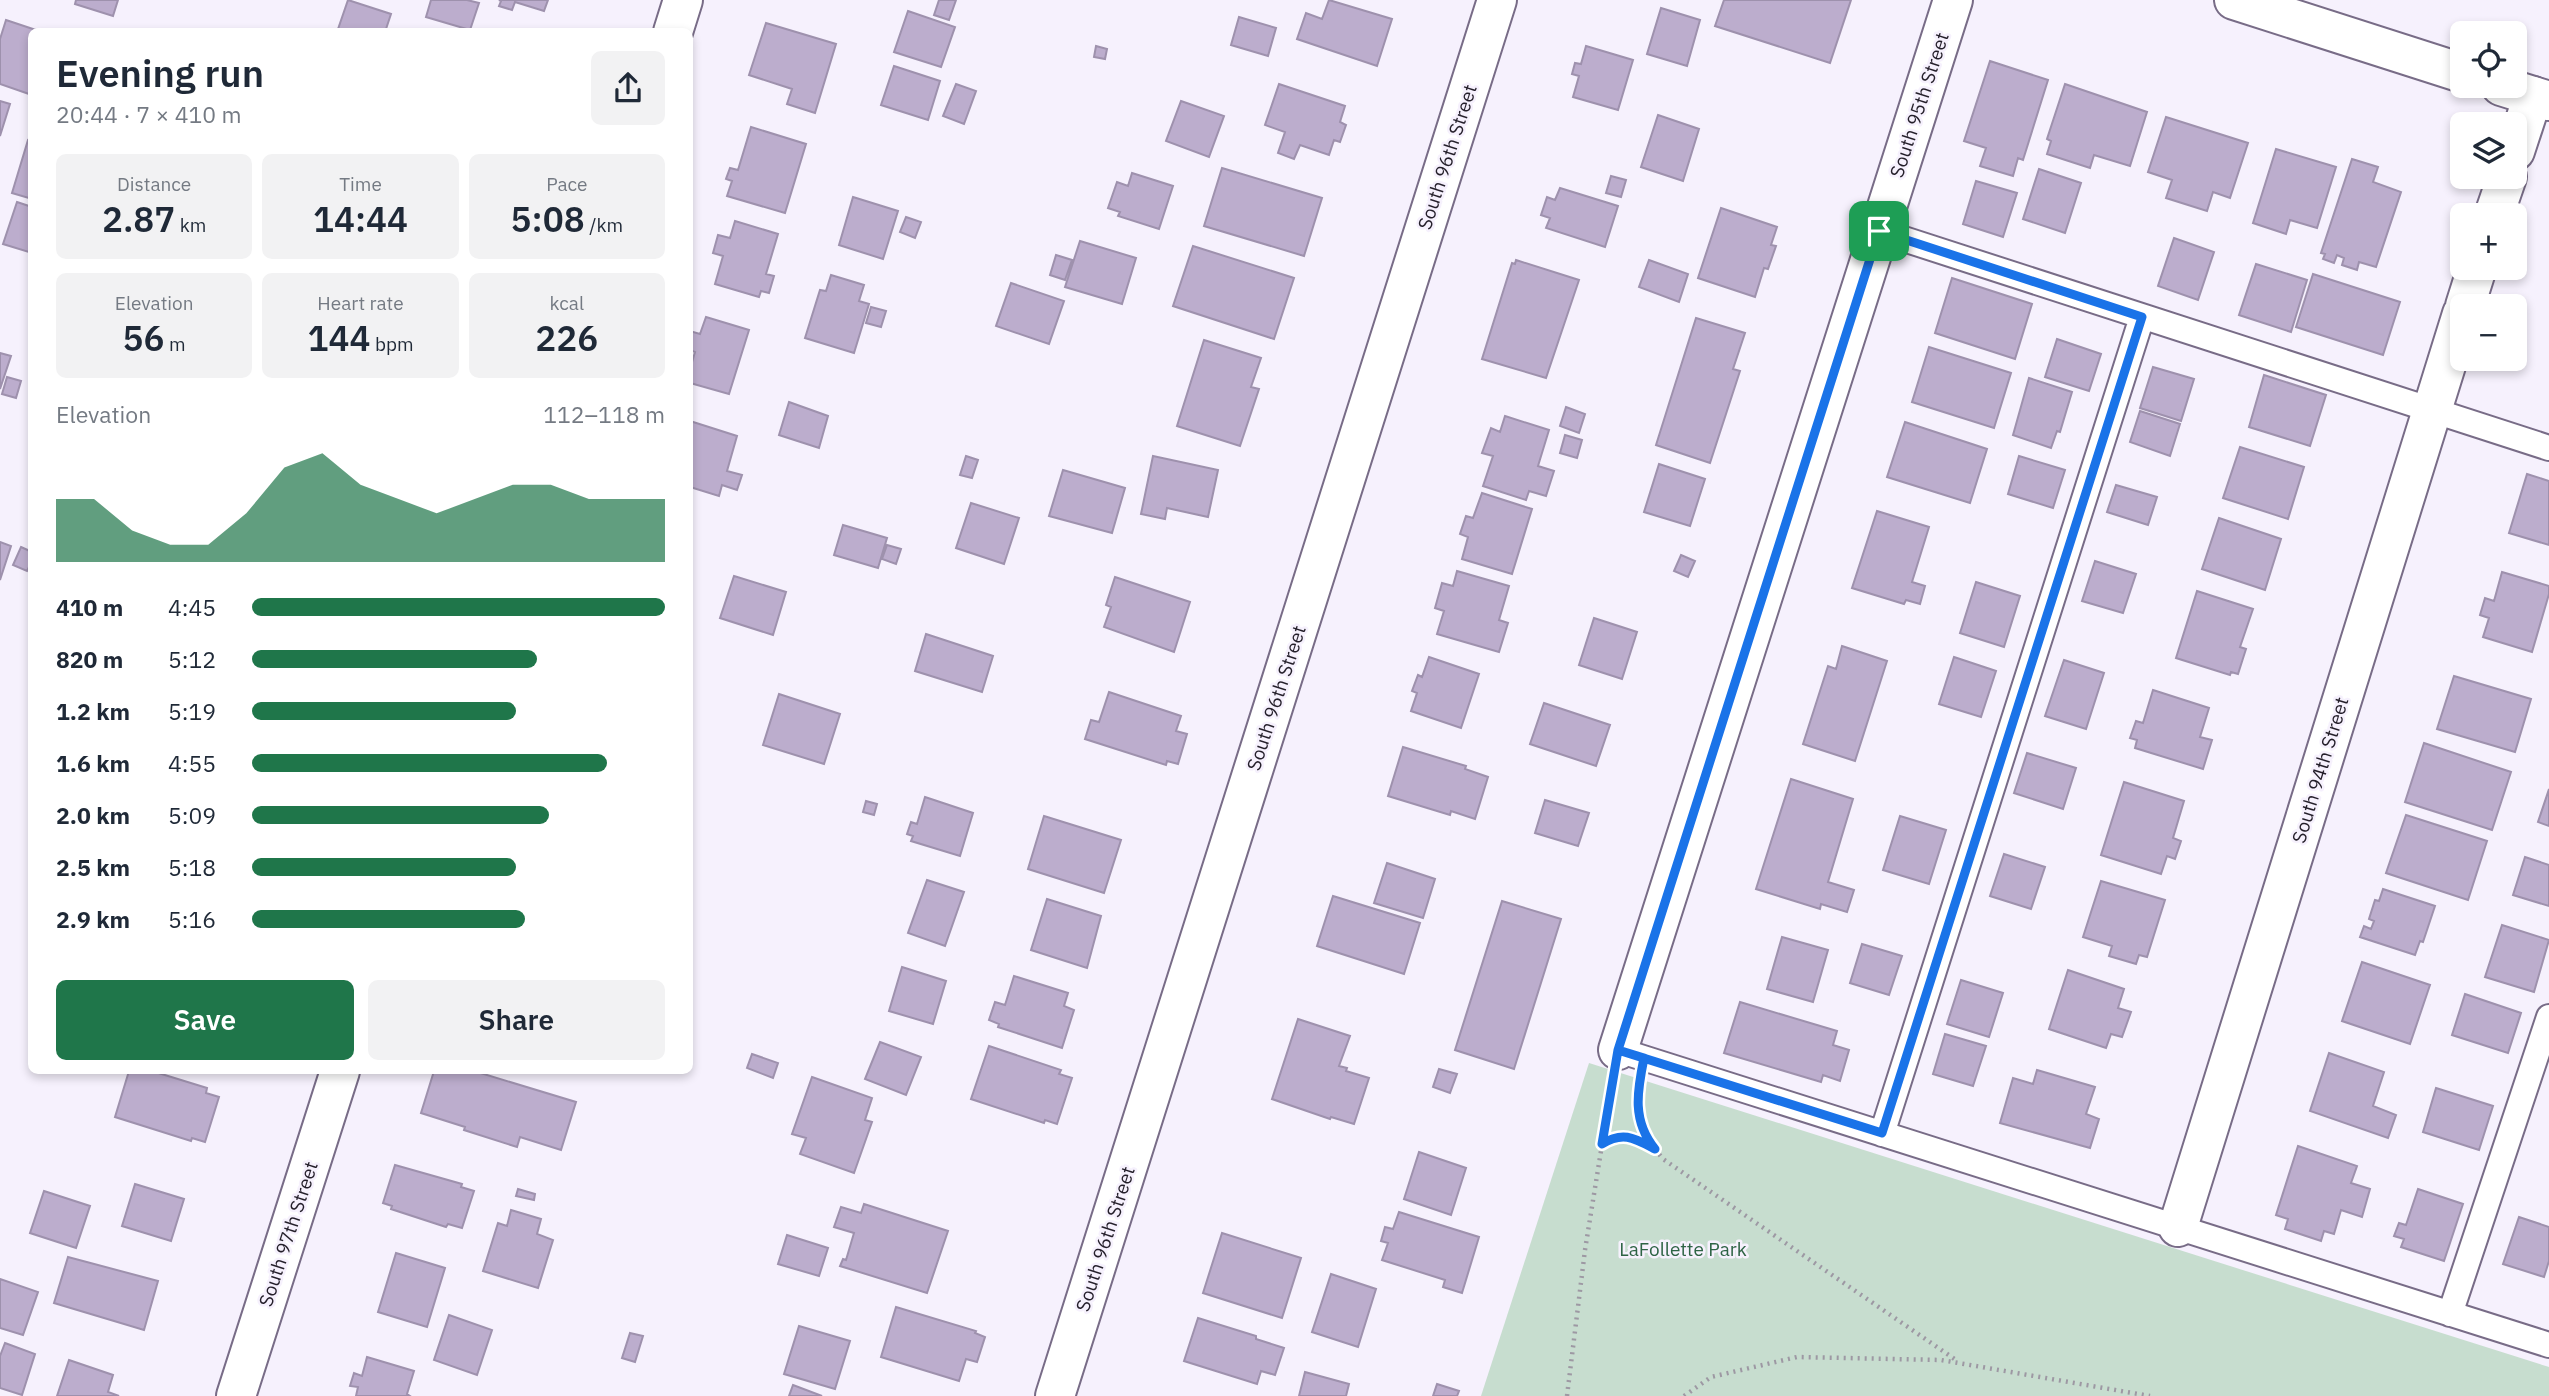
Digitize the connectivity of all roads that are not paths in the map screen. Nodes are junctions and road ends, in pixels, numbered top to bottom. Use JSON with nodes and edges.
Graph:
{"nodes":[{"id":1,"x":683,"y":0,"type":"edge"},
{"id":2,"x":1497,"y":0,"type":"edge"},
{"id":3,"x":1953,"y":0,"type":"edge"},
{"id":4,"x":2234,"y":0,"type":"edge"},
{"id":5,"x":2313,"y":12,"type":"edge"},
{"id":6,"x":674,"y":28,"type":"edge"},
{"id":7,"x":2450,"y":68,"type":"edge"},
{"id":8,"x":2528,"y":94,"type":"edge"},
{"id":9,"x":2524,"y":112,"type":"edge"},
{"id":10,"x":1879,"y":231,"type":"junction"},
{"id":11,"x":2142,"y":317,"type":"junction"},
{"id":12,"x":2450,"y":352,"type":"edge"},
{"id":13,"x":2431,"y":411,"type":"junction"},
{"id":14,"x":2549,"y":449,"type":"edge"},
{"id":15,"x":2549,"y":1017,"type":"edge"},
{"id":16,"x":1631,"y":1054,"type":"joint"},
{"id":17,"x":339,"y":1074,"type":"edge"},
{"id":18,"x":1882,"y":1133,"type":"junction"},
{"id":19,"x":2178,"y":1227,"type":"junction"},
{"id":20,"x":2450,"y":1314,"type":"junction"},
{"id":21,"x":2549,"y":1345,"type":"edge"},
{"id":22,"x":236,"y":1396,"type":"edge"},
{"id":23,"x":1055,"y":1396,"type":"edge"}],
"edges":[{"from":1,"to":6,"type":"street"},
{"from":2,"to":23,"type":"street","name":"South 96th Street"},
{"from":3,"to":10,"type":"street","name":"South 95th Street"},
{"from":4,"to":5,"type":"street"},
{"from":5,"to":7,"type":"street"},
{"from":8,"to":9,"type":"street"},
{"from":10,"to":11,"type":"lane"},
{"from":10,"to":16,"type":"street","name":"South 95th Street"},
{"from":11,"to":13,"type":"lane"},
{"from":11,"to":18,"type":"lane"},
{"from":12,"to":13,"type":"street","name":"South 94th Street"},
{"from":13,"to":14,"type":"lane"},
{"from":13,"to":19,"type":"street","name":"South 94th Street"},
{"from":15,"to":20,"type":"lane"},
{"from":16,"to":18,"type":"lane"},
{"from":17,"to":22,"type":"street","name":"South 97th Street"},
{"from":18,"to":19,"type":"lane"},
{"from":19,"to":20,"type":"lane"},
{"from":20,"to":21,"type":"lane"}]}
